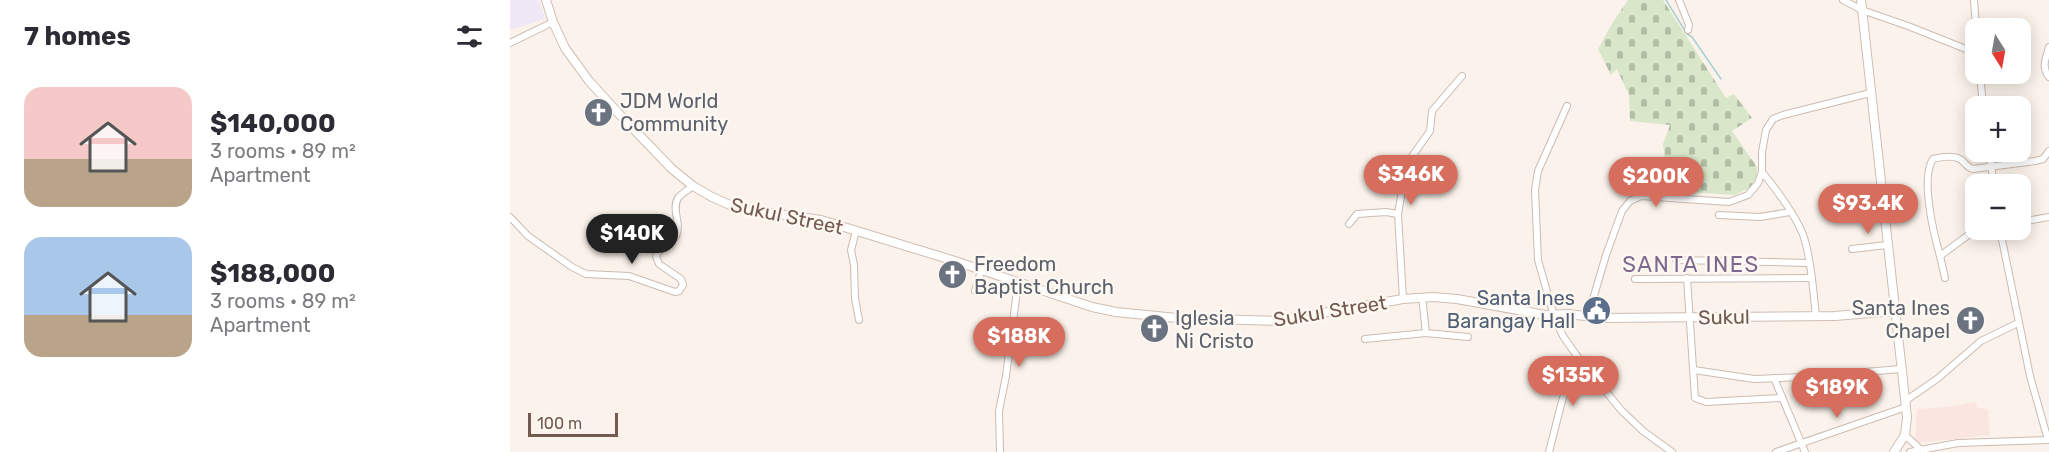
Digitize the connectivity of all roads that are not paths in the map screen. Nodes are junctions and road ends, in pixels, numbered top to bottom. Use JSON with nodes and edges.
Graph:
{"nodes":[{"id":1,"x":546,"y":0,"type":"edge"},
{"id":2,"x":1679,"y":0,"type":"edge"},
{"id":3,"x":1843,"y":0,"type":"edge"},
{"id":4,"x":1861,"y":0,"type":"edge"},
{"id":5,"x":1974,"y":0,"type":"edge"},
{"id":6,"x":1862,"y":10,"type":"junction"},
{"id":7,"x":1975,"y":18,"type":"edge"},
{"id":8,"x":553,"y":22,"type":"junction"},
{"id":9,"x":1688,"y":30,"type":"dead end"},
{"id":10,"x":510,"y":43,"type":"edge"},
{"id":11,"x":2049,"y":47,"type":"edge"},
{"id":12,"x":1965,"y":49,"type":"edge"},
{"id":13,"x":1462,"y":76,"type":"dead end"},
{"id":14,"x":2049,"y":77,"type":"edge"},
{"id":15,"x":1870,"y":93,"type":"junction"},
{"id":16,"x":1567,"y":106,"type":"dead end"},
{"id":17,"x":2049,"y":152,"type":"edge"},
{"id":18,"x":1990,"y":162,"type":"edge"},
{"id":19,"x":1991,"y":166,"type":"junction"},
{"id":20,"x":1762,"y":172,"type":"junction"},
{"id":21,"x":1992,"y":174,"type":"edge"},
{"id":22,"x":693,"y":186,"type":"junction"},
{"id":23,"x":1884,"y":202,"type":"junction"},
{"id":24,"x":1826,"y":204,"type":"dead end"},
{"id":25,"x":1790,"y":212,"type":"junction"},
{"id":26,"x":1398,"y":214,"type":"junction"},
{"id":27,"x":1719,"y":215,"type":"dead end"},
{"id":28,"x":510,"y":217,"type":"edge"},
{"id":29,"x":2049,"y":217,"type":"edge"},
{"id":30,"x":2031,"y":220,"type":"edge"},
{"id":31,"x":1349,"y":224,"type":"dead end"},
{"id":32,"x":856,"y":231,"type":"junction"},
{"id":33,"x":1965,"y":237,"type":"edge"},
{"id":34,"x":2002,"y":240,"type":"edge"},
{"id":35,"x":1887,"y":245,"type":"junction"},
{"id":36,"x":1852,"y":249,"type":"dead end"},
{"id":37,"x":1940,"y":256,"type":"junction"},
{"id":38,"x":1676,"y":260,"type":"dead end"},
{"id":39,"x":1809,"y":262,"type":"junction"},
{"id":40,"x":981,"y":271,"type":"junction"},
{"id":41,"x":1687,"y":278,"type":"junction"},
{"id":42,"x":1812,"y":278,"type":"junction"},
{"id":43,"x":1945,"y":278,"type":"dead end"},
{"id":44,"x":1635,"y":279,"type":"dead end"},
{"id":45,"x":1018,"y":283,"type":"junction"},
{"id":46,"x":975,"y":291,"type":"dead end"},
{"id":47,"x":1422,"y":297,"type":"junction"},
{"id":48,"x":1403,"y":299,"type":"junction"},
{"id":49,"x":1895,"y":311,"type":"junction"},
{"id":50,"x":1554,"y":315,"type":"junction"},
{"id":51,"x":1588,"y":316,"type":"junction"},
{"id":52,"x":1816,"y":316,"type":"junction"},
{"id":53,"x":1689,"y":318,"type":"junction"},
{"id":54,"x":859,"y":320,"type":"dead end"},
{"id":55,"x":2018,"y":322,"type":"junction"},
{"id":56,"x":1426,"y":333,"type":"junction"},
{"id":57,"x":1468,"y":337,"type":"dead end"},
{"id":58,"x":1365,"y":339,"type":"dead end"},
{"id":59,"x":1577,"y":356,"type":"junction"},
{"id":60,"x":1901,"y":369,"type":"junction"},
{"id":61,"x":1694,"y":370,"type":"junction"},
{"id":62,"x":1774,"y":378,"type":"junction"},
{"id":63,"x":1782,"y":398,"type":"junction"},
{"id":64,"x":1905,"y":404,"type":"junction"},
{"id":65,"x":1905,"y":435,"type":"junction"},
{"id":66,"x":2048,"y":440,"type":"edge"},
{"id":67,"x":1801,"y":443,"type":"junction"},
{"id":68,"x":1944,"y":449,"type":"edge"},
{"id":69,"x":1922,"y":450,"type":"junction"},
{"id":70,"x":1000,"y":452,"type":"edge"},
{"id":71,"x":1549,"y":452,"type":"edge"},
{"id":72,"x":1672,"y":452,"type":"edge"},
{"id":73,"x":1776,"y":452,"type":"edge"},
{"id":74,"x":1806,"y":452,"type":"edge"},
{"id":75,"x":1894,"y":452,"type":"edge"},
{"id":76,"x":1910,"y":452,"type":"edge"}],
"edges":[{"from":1,"to":8,"type":"street","name":"Sukul Street"},
{"from":2,"to":9,"type":"street"},
{"from":3,"to":6,"type":"street"},
{"from":4,"to":6,"type":"street"},
{"from":5,"to":7,"type":"street"},
{"from":6,"to":12,"type":"street"},
{"from":6,"to":15,"type":"street"},
{"from":8,"to":10,"type":"street"},
{"from":8,"to":22,"type":"street","name":"Sukul Street"},
{"from":11,"to":14,"type":"street"},
{"from":13,"to":26,"type":"street"},
{"from":15,"to":20,"type":"street"},
{"from":15,"to":23,"type":"street"},
{"from":16,"to":50,"type":"street"},
{"from":17,"to":19,"type":"street"},
{"from":18,"to":19,"type":"street"},
{"from":19,"to":21,"type":"street"},
{"from":19,"to":37,"type":"street"},
{"from":20,"to":25,"type":"street"},
{"from":20,"to":51,"type":"street"},
{"from":22,"to":28,"type":"street"},
{"from":22,"to":32,"type":"street","name":"Sukul Street"},
{"from":23,"to":24,"type":"street"},
{"from":23,"to":35,"type":"street"},
{"from":25,"to":27,"type":"street"},
{"from":25,"to":39,"type":"street"},
{"from":26,"to":31,"type":"street"},
{"from":26,"to":48,"type":"street"},
{"from":29,"to":30,"type":"street"},
{"from":32,"to":40,"type":"street","name":"Sukul Street"},
{"from":32,"to":54,"type":"street"},
{"from":33,"to":37,"type":"street"},
{"from":34,"to":55,"type":"street"},
{"from":35,"to":36,"type":"street"},
{"from":35,"to":49,"type":"street"},
{"from":37,"to":43,"type":"street"},
{"from":38,"to":39,"type":"street"},
{"from":39,"to":42,"type":"street"},
{"from":40,"to":45,"type":"street","name":"Sukul Street"},
{"from":40,"to":46,"type":"street"},
{"from":41,"to":42,"type":"street"},
{"from":41,"to":44,"type":"street"},
{"from":41,"to":53,"type":"street"},
{"from":42,"to":52,"type":"street"},
{"from":45,"to":48,"type":"street","name":"Sukul Street"},
{"from":45,"to":70,"type":"street"},
{"from":47,"to":48,"type":"street","name":"Sukul Street"},
{"from":47,"to":50,"type":"street","name":"Sukul Street"},
{"from":47,"to":56,"type":"street"},
{"from":49,"to":52,"type":"street","name":"Sukul"},
{"from":49,"to":60,"type":"street"},
{"from":50,"to":51,"type":"street","name":"Sukul"},
{"from":50,"to":59,"type":"street"},
{"from":51,"to":53,"type":"street","name":"Sukul"},
{"from":52,"to":53,"type":"street","name":"Sukul"},
{"from":53,"to":61,"type":"street"},
{"from":55,"to":64,"type":"street"},
{"from":55,"to":66,"type":"street"},
{"from":56,"to":57,"type":"street"},
{"from":56,"to":58,"type":"street"},
{"from":59,"to":71,"type":"street"},
{"from":59,"to":72,"type":"street"},
{"from":60,"to":62,"type":"street"},
{"from":60,"to":64,"type":"street"},
{"from":61,"to":62,"type":"street"},
{"from":61,"to":63,"type":"street"},
{"from":62,"to":63,"type":"street"},
{"from":63,"to":67,"type":"street"},
{"from":64,"to":65,"type":"street"},
{"from":64,"to":67,"type":"street"},
{"from":65,"to":69,"type":"street"},
{"from":65,"to":75,"type":"street"},
{"from":66,"to":68,"type":"street"},
{"from":67,"to":73,"type":"street"},
{"from":67,"to":74,"type":"street"},
{"from":68,"to":69,"type":"street"},
{"from":69,"to":76,"type":"street"}]}
